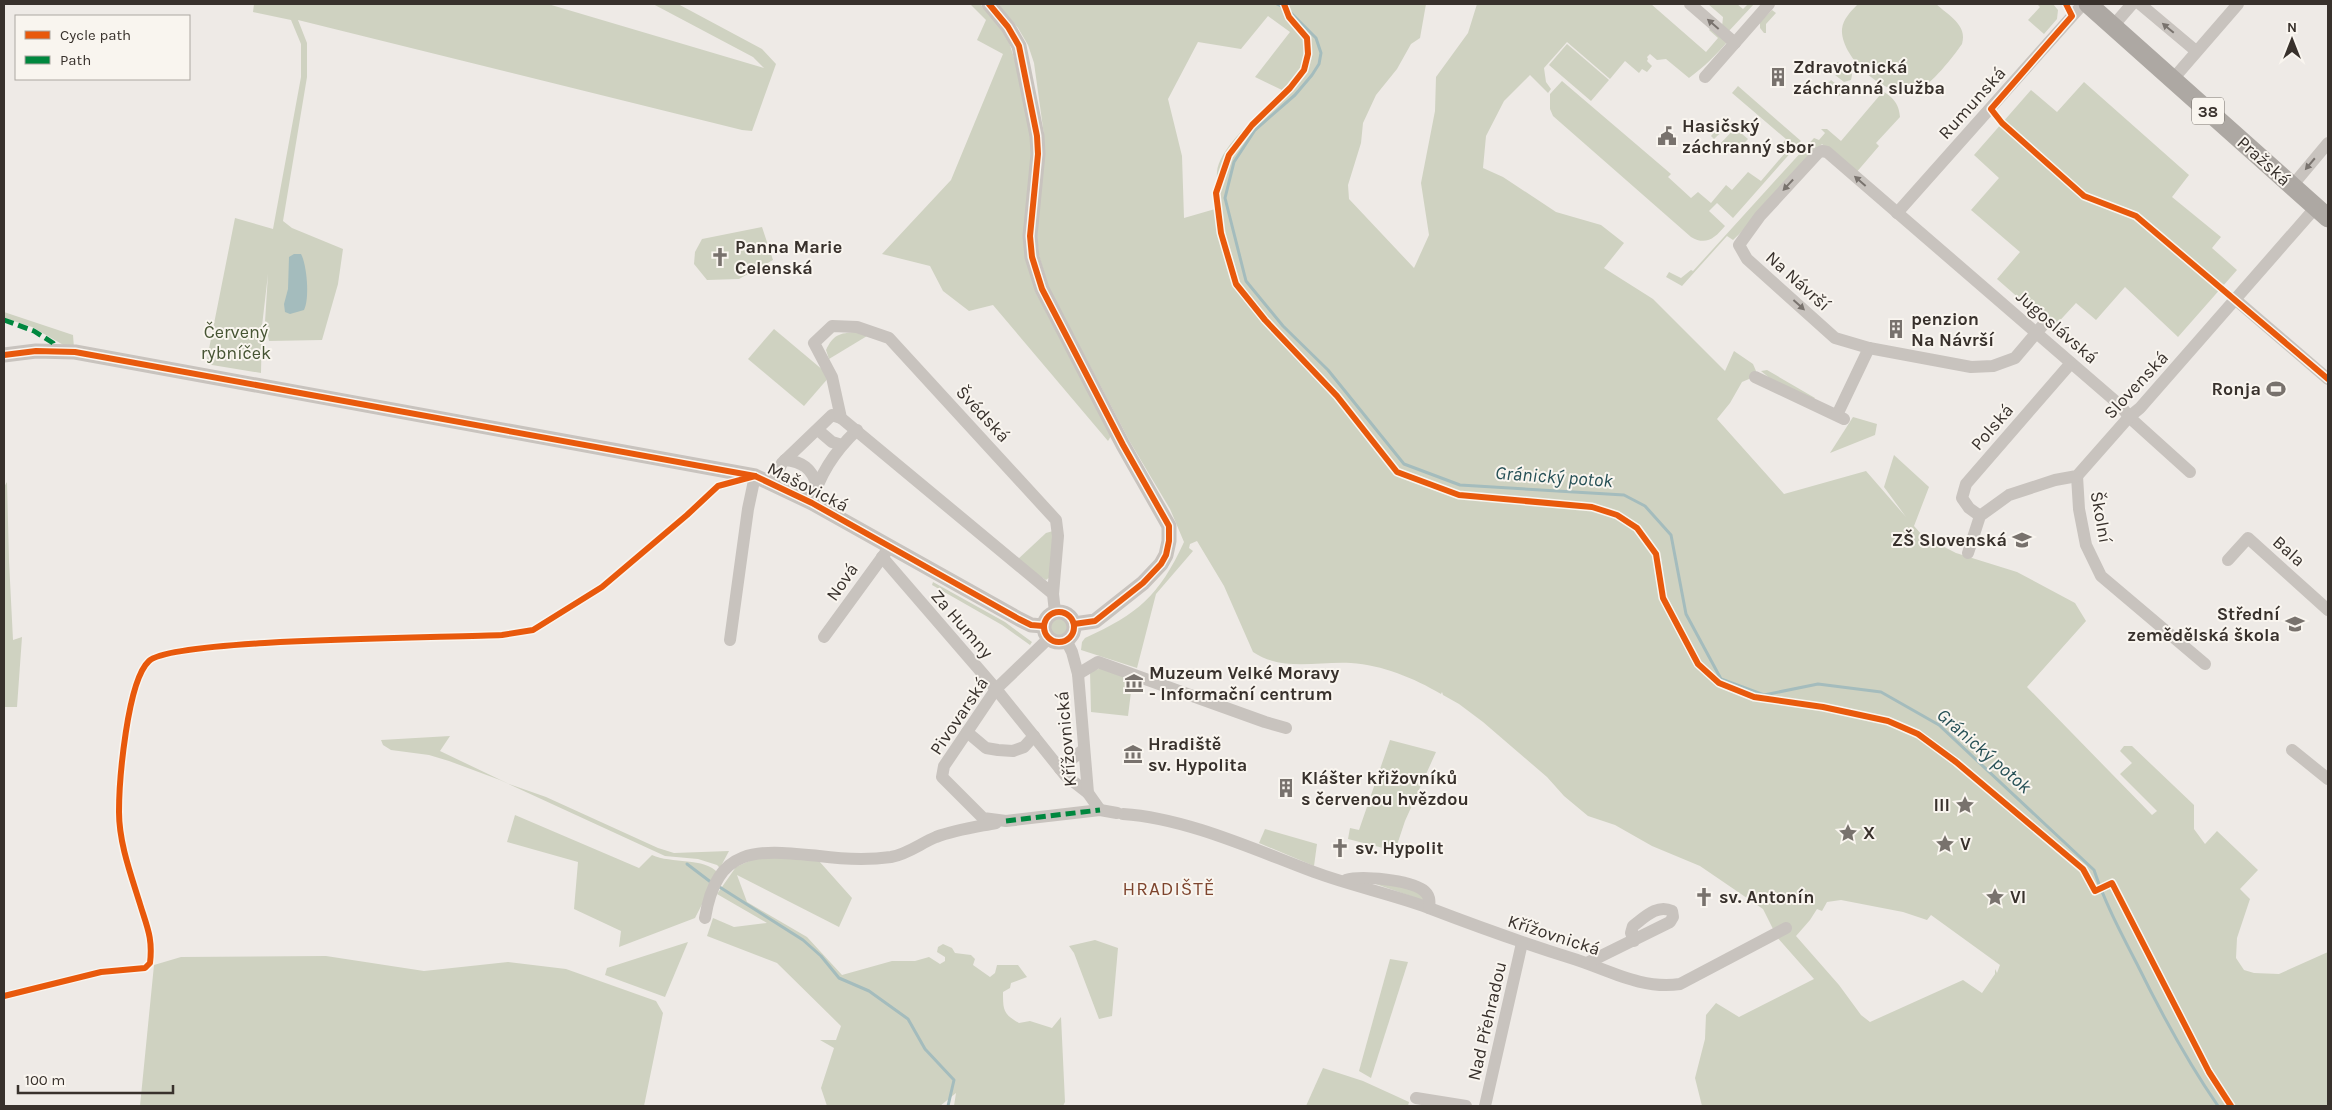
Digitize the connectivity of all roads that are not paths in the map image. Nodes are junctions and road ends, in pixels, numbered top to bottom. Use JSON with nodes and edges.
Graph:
{"nodes":[{"id":1,"x":988,"y":4,"type":"edge"},
{"id":2,"x":1690,"y":4,"type":"edge"},
{"id":3,"x":1769,"y":4,"type":"edge"},
{"id":4,"x":2083,"y":4,"type":"edge"},
{"id":5,"x":2088,"y":4,"type":"edge"},
{"id":6,"x":2132,"y":4,"type":"edge"},
{"id":7,"x":2140,"y":4,"type":"edge"},
{"id":8,"x":2238,"y":4,"type":"edge"},
{"id":9,"x":2113,"y":26,"type":"junction"},
{"id":10,"x":1735,"y":43,"type":"junction"},
{"id":11,"x":2196,"y":51,"type":"junction"},
{"id":12,"x":1705,"y":77,"type":"dead end"},
{"id":13,"x":2173,"y":79,"type":"junction"},
{"id":14,"x":2328,"y":143,"type":"edge"},
{"id":15,"x":2292,"y":186,"type":"junction"},
{"id":16,"x":1897,"y":213,"type":"junction"},
{"id":17,"x":2322,"y":213,"type":"edge"},
{"id":18,"x":2236,"y":300,"type":"junction"},
{"id":19,"x":2040,"y":328,"type":"junction"},
{"id":20,"x":1869,"y":348,"type":"junction"},
{"id":21,"x":4,"y":355,"type":"edge"},
{"id":22,"x":2072,"y":363,"type":"junction"},
{"id":23,"x":1755,"y":377,"type":"dead end"},
{"id":24,"x":2328,"y":379,"type":"edge"},
{"id":25,"x":2129,"y":417,"type":"junction"},
{"id":26,"x":841,"y":418,"type":"junction"},
{"id":27,"x":818,"y":430,"type":"junction"},
{"id":28,"x":857,"y":430,"type":"junction"},
{"id":29,"x":842,"y":445,"type":"junction"},
{"id":30,"x":785,"y":460,"type":"junction"},
{"id":31,"x":2190,"y":472,"type":"dead end"},
{"id":32,"x":756,"y":476,"type":"junction"},
{"id":33,"x":2078,"y":476,"type":"junction"},
{"id":34,"x":773,"y":483,"type":"junction"},
{"id":35,"x":817,"y":485,"type":"junction"},
{"id":36,"x":812,"y":504,"type":"junction"},
{"id":37,"x":1980,"y":516,"type":"junction"},
{"id":38,"x":885,"y":552,"type":"junction"},
{"id":39,"x":1968,"y":553,"type":"dead end"},
{"id":40,"x":2228,"y":560,"type":"dead end"},
{"id":41,"x":1053,"y":594,"type":"junction"},
{"id":42,"x":2328,"y":610,"type":"edge"},
{"id":43,"x":1055,"y":612,"type":"junction"},
{"id":44,"x":1074,"y":624,"type":"junction"},
{"id":45,"x":1046,"y":632,"type":"junction"},
{"id":46,"x":824,"y":637,"type":"dead end"},
{"id":47,"x":730,"y":640,"type":"dead end"},
{"id":48,"x":1069,"y":646,"type":"junction"},
{"id":49,"x":1098,"y":662,"type":"junction"},
{"id":50,"x":2205,"y":664,"type":"dead end"},
{"id":51,"x":1078,"y":674,"type":"junction"},
{"id":52,"x":996,"y":689,"type":"junction"},
{"id":53,"x":1286,"y":728,"type":"dead end"},
{"id":54,"x":967,"y":732,"type":"junction"},
{"id":55,"x":1034,"y":736,"type":"junction"},
{"id":56,"x":1084,"y":749,"type":"junction"},
{"id":57,"x":2292,"y":750,"type":"dead end"},
{"id":58,"x":1060,"y":769,"type":"junction"},
{"id":59,"x":2328,"y":779,"type":"edge"},
{"id":60,"x":1088,"y":793,"type":"junction"},
{"id":61,"x":1100,"y":810,"type":"junction"},
{"id":62,"x":1006,"y":821,"type":"junction"},
{"id":63,"x":705,"y":918,"type":"dead end"},
{"id":64,"x":1786,"y":928,"type":"dead end"},
{"id":65,"x":1634,"y":941,"type":"dead end"},
{"id":66,"x":1522,"y":943,"type":"junction"},
{"id":67,"x":1587,"y":963,"type":"junction"},
{"id":68,"x":1416,"y":1098,"type":"dead end"},
{"id":69,"x":1466,"y":1106,"type":"edge"},
{"id":70,"x":1485,"y":1106,"type":"edge"}],
"edges":[{"from":1,"to":44,"type":"street"},
{"from":10,"to":2,"type":"street","one_way":true},
{"from":3,"to":10,"type":"street"},
{"from":4,"to":16,"type":"street","name":"Rumunská"},
{"from":5,"to":9,"type":"main road","name":"Pražská","number":"38"},
{"from":6,"to":9,"type":"street"},
{"from":11,"to":7,"type":"street","one_way":true},
{"from":8,"to":11,"type":"street"},
{"from":9,"to":13,"type":"main road","name":"Pražská","number":"38"},
{"from":10,"to":12,"type":"street"},
{"from":11,"to":13,"type":"street"},
{"from":13,"to":15,"type":"main road","name":"Pražská","number":"38"},
{"from":14,"to":15,"type":"street","one_way":true},
{"from":15,"to":17,"type":"main road","name":"Pražská","number":"38"},
{"from":16,"to":19,"type":"street","name":"Jugoslávská"},
{"from":16,"to":20,"type":"street","name":"Na Návrší","one_way":true},
{"from":17,"to":18,"type":"street","name":"Slovenská"},
{"from":18,"to":24,"type":"street"},
{"from":18,"to":25,"type":"street","name":"Slovenská"},
{"from":19,"to":20,"type":"street","name":"Na Návrší"},
{"from":19,"to":22,"type":"street","name":"Jugoslávská"},
{"from":20,"to":23,"type":"street"},
{"from":21,"to":32,"type":"street","name":"Mašovická"},
{"from":22,"to":25,"type":"street","name":"Jugoslávská"},
{"from":22,"to":37,"type":"street","name":"Polská"},
{"from":25,"to":31,"type":"street","name":"Jugoslávská"},
{"from":25,"to":33,"type":"street","name":"Slovenská"},
{"from":26,"to":27,"type":"street"},
{"from":26,"to":28,"type":"street"},
{"from":26,"to":41,"type":"street","name":"Švédská"},
{"from":27,"to":29,"type":"street"},
{"from":27,"to":30,"type":"street"},
{"from":28,"to":29,"type":"street"},
{"from":28,"to":41,"type":"street"},
{"from":29,"to":35,"type":"street"},
{"from":30,"to":34,"type":"street"},
{"from":30,"to":35,"type":"street"},
{"from":32,"to":34,"type":"street","name":"Mašovická"},
{"from":32,"to":47,"type":"street","name":"Mašovická"},
{"from":33,"to":37,"type":"street"},
{"from":33,"to":50,"type":"street","name":"Školní"},
{"from":34,"to":36,"type":"street","name":"Mašovická"},
{"from":35,"to":36,"type":"street"},
{"from":36,"to":38,"type":"street","name":"Mašovická"},
{"from":37,"to":39,"type":"street"},
{"from":38,"to":45,"type":"street","name":"Mašovická"},
{"from":38,"to":46,"type":"street","name":"Nová"},
{"from":38,"to":52,"type":"street","name":"Za Humny"},
{"from":40,"to":42,"type":"street","name":"Bala"},
{"from":41,"to":43,"type":"street"},
{"from":43,"to":44,"type":"street"},
{"from":43,"to":45,"type":"street"},
{"from":44,"to":48,"type":"street"},
{"from":45,"to":48,"type":"street","name":"Mašovická"},
{"from":45,"to":52,"type":"street","name":"Pivovarská"},
{"from":48,"to":49,"type":"street"},
{"from":48,"to":51,"type":"street","name":"Křížovnická"},
{"from":49,"to":51,"type":"street"},
{"from":49,"to":53,"type":"street"},
{"from":51,"to":56,"type":"street","name":"Křížovnická"},
{"from":52,"to":54,"type":"street","name":"Pivovarská"},
{"from":52,"to":55,"type":"street","name":"Za Humny"},
{"from":54,"to":55,"type":"street"},
{"from":54,"to":62,"type":"street","name":"Pivovarská"},
{"from":55,"to":58,"type":"street","name":"Za Humny"},
{"from":56,"to":58,"type":"street"},
{"from":56,"to":60,"type":"street","name":"Křížovnická"},
{"from":57,"to":59,"type":"street"},
{"from":58,"to":60,"type":"street","name":"Za Humny"},
{"from":60,"to":61,"type":"street","name":"Křížovnická"},
{"from":61,"to":62,"type":"street","name":"Pivovarská"},
{"from":61,"to":66,"type":"street","name":"Křížovnická"},
{"from":62,"to":63,"type":"street"},
{"from":64,"to":67,"type":"street","name":"Křížovnická"},
{"from":65,"to":67,"type":"street"},
{"from":66,"to":67,"type":"street","name":"Křížovnická"},
{"from":66,"to":70,"type":"street","name":"Nad Přehradou"},
{"from":68,"to":69,"type":"street"}]}
